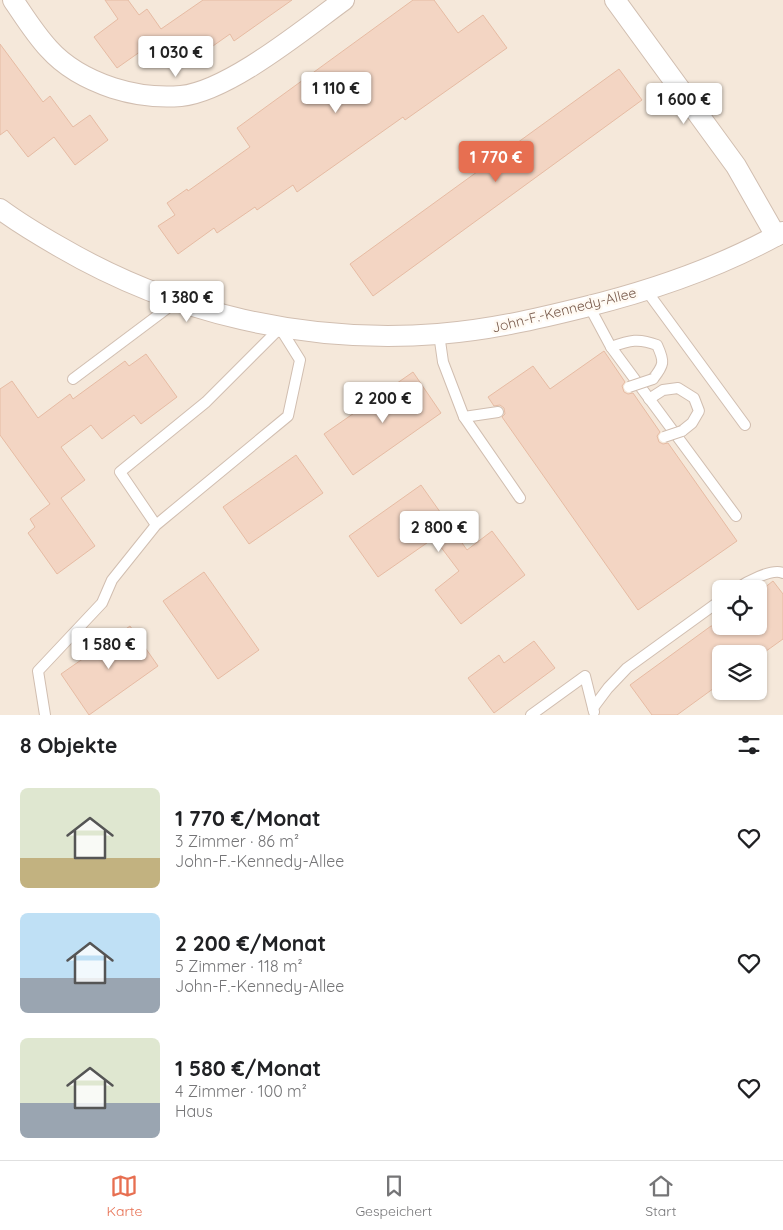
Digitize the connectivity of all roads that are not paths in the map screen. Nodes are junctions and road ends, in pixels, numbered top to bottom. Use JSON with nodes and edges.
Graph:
{"nodes":[{"id":1,"x":12,"y":0,"type":"edge"},
{"id":2,"x":344,"y":0,"type":"edge"},
{"id":3,"x":615,"y":0,"type":"edge"},
{"id":4,"x":0,"y":209,"type":"edge"},
{"id":5,"x":780,"y":234,"type":"edge"},
{"id":6,"x":646,"y":290,"type":"junction"},
{"id":7,"x":177,"y":301,"type":"junction"},
{"id":8,"x":589,"y":306,"type":"junction"},
{"id":9,"x":280,"y":328,"type":"junction"},
{"id":10,"x":439,"y":334,"type":"junction"},
{"id":11,"x":611,"y":347,"type":"junction"},
{"id":12,"x":73,"y":379,"type":"dead end"},
{"id":13,"x":629,"y":387,"type":"dead end"},
{"id":14,"x":649,"y":399,"type":"junction"},
{"id":15,"x":498,"y":412,"type":"dead end"},
{"id":16,"x":464,"y":417,"type":"junction"},
{"id":17,"x":745,"y":425,"type":"dead end"},
{"id":18,"x":664,"y":437,"type":"dead end"},
{"id":19,"x":520,"y":498,"type":"dead end"},
{"id":20,"x":736,"y":516,"type":"dead end"},
{"id":21,"x":156,"y":525,"type":"junction"},
{"id":22,"x":783,"y":573,"type":"edge"},
{"id":23,"x":754,"y":580,"type":"edge"},
{"id":24,"x":712,"y":607,"type":"edge"},
{"id":25,"x":594,"y":712,"type":"edge"},
{"id":26,"x":46,"y":715,"type":"edge"},
{"id":27,"x":530,"y":715,"type":"edge"}],
"edges":[{"from":1,"to":2,"type":"street"},
{"from":3,"to":5,"type":"street"},
{"from":4,"to":7,"type":"street","name":"John-F.-Kennedy-Allee"},
{"from":5,"to":6,"type":"street","name":"John-F.-Kennedy-Allee"},
{"from":6,"to":8,"type":"street","name":"John-F.-Kennedy-Allee"},
{"from":6,"to":17,"type":"lane"},
{"from":7,"to":9,"type":"street","name":"John-F.-Kennedy-Allee"},
{"from":7,"to":12,"type":"lane"},
{"from":8,"to":10,"type":"street","name":"John-F.-Kennedy-Allee"},
{"from":8,"to":11,"type":"lane"},
{"from":9,"to":10,"type":"street","name":"John-F.-Kennedy-Allee"},
{"from":9,"to":21,"type":"lane"},
{"from":9,"to":21,"type":"lane"},
{"from":10,"to":16,"type":"lane"},
{"from":11,"to":13,"type":"lane","bridge":true},
{"from":11,"to":14,"type":"lane"},
{"from":14,"to":18,"type":"lane","bridge":true},
{"from":14,"to":20,"type":"lane"},
{"from":15,"to":16,"type":"lane"},
{"from":16,"to":19,"type":"lane"},
{"from":21,"to":26,"type":"lane"},
{"from":22,"to":23,"type":"lane"},
{"from":24,"to":25,"type":"lane"},
{"from":25,"to":27,"type":"lane"}]}
